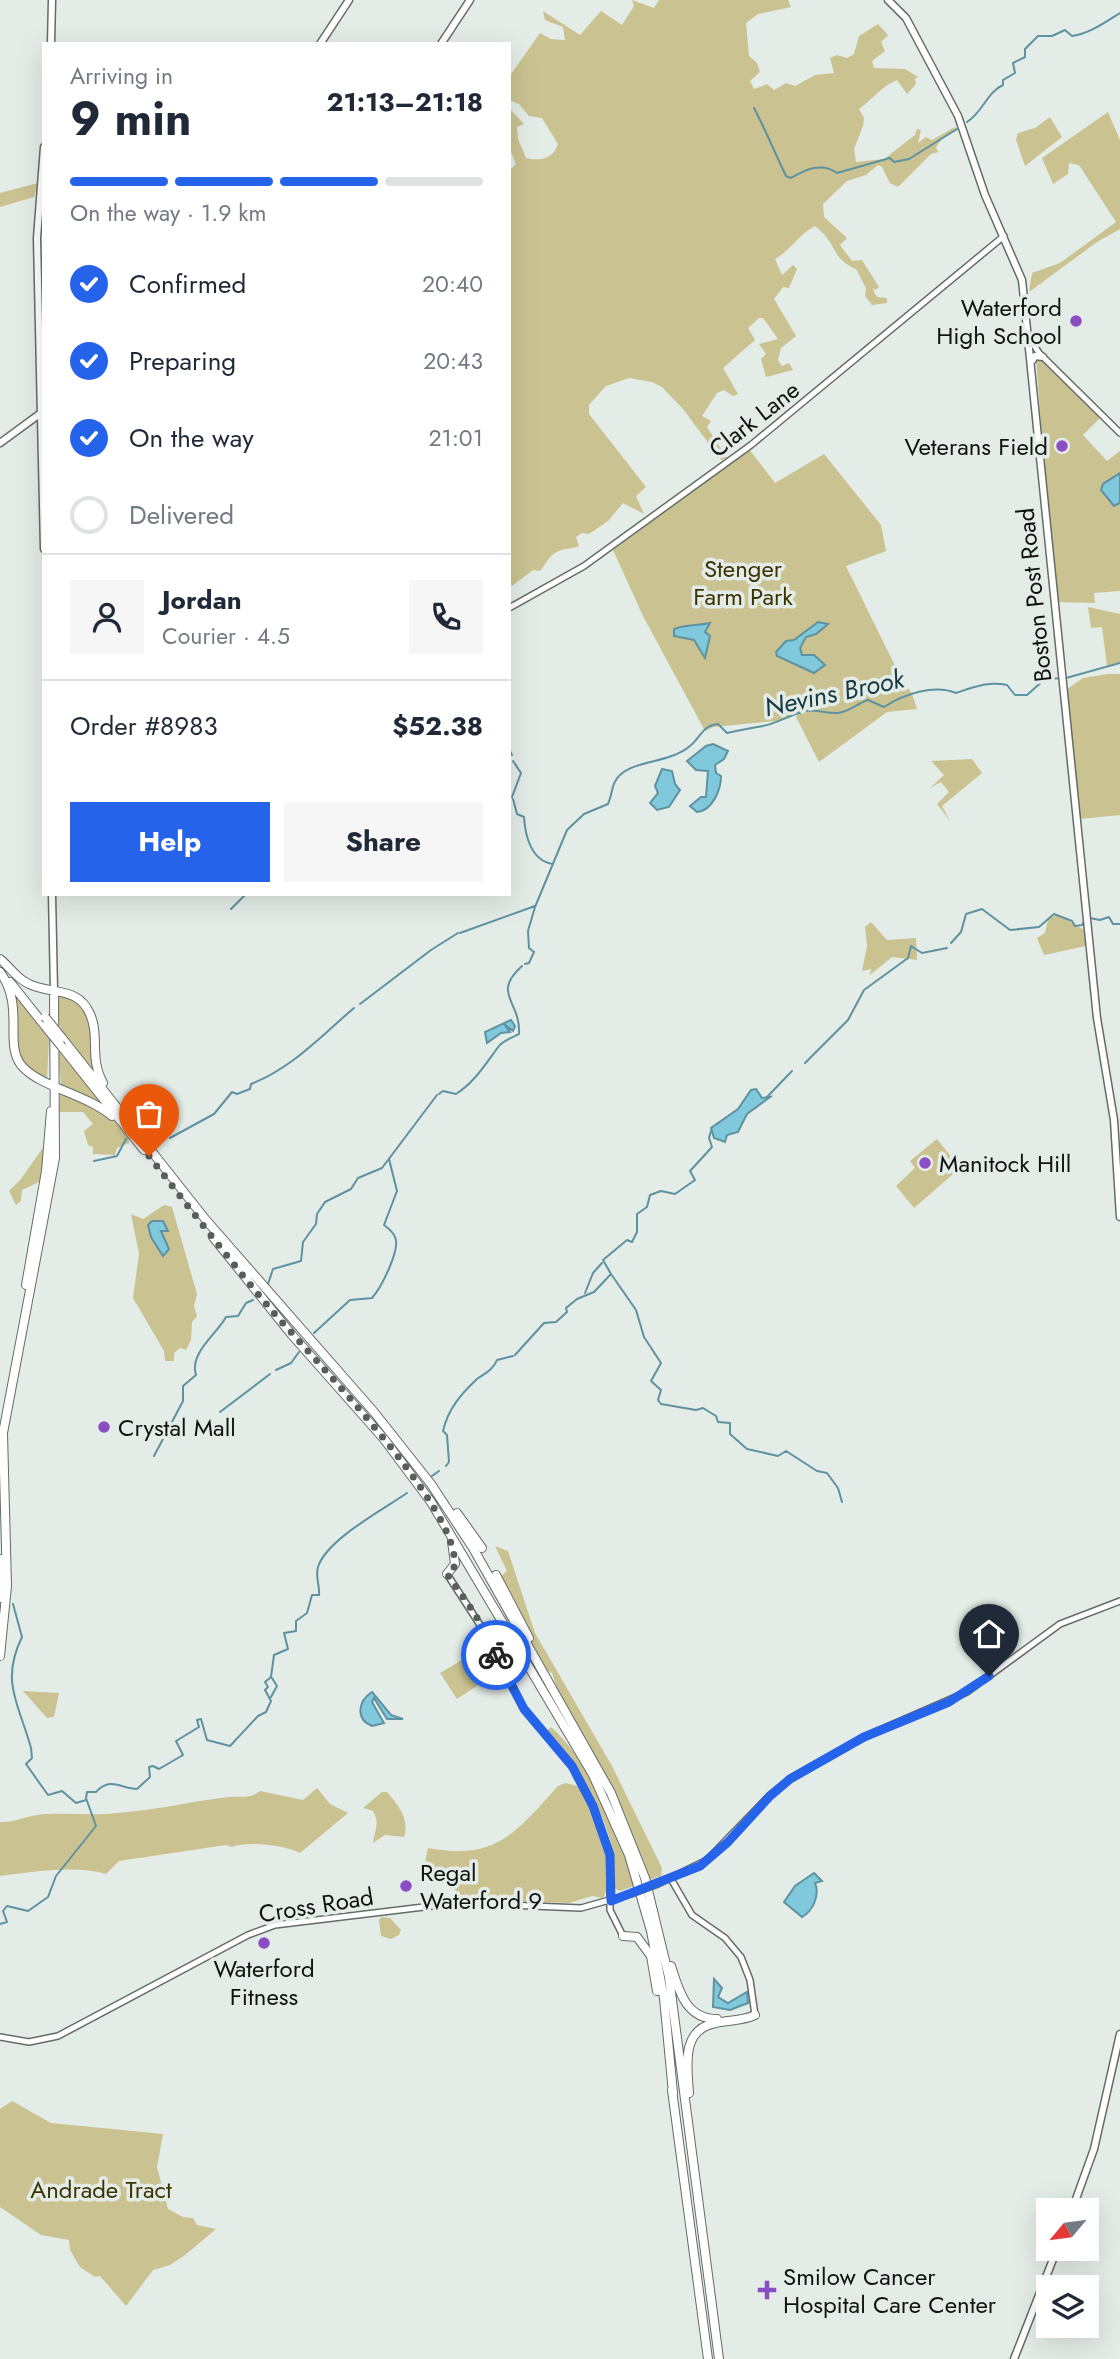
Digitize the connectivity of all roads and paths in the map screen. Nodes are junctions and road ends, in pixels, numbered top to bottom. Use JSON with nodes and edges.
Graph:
{"nodes":[{"id":1,"x":52,"y":0,"type":"edge"},
{"id":2,"x":349,"y":0,"type":"edge"},
{"id":3,"x":470,"y":0,"type":"edge"},
{"id":4,"x":888,"y":0,"type":"edge"},
{"id":5,"x":51,"y":42,"type":"edge"},
{"id":6,"x":321,"y":42,"type":"edge"},
{"id":7,"x":442,"y":42,"type":"edge"},
{"id":8,"x":42,"y":172,"type":"edge"},
{"id":9,"x":1004,"y":236,"type":"junction"},
{"id":10,"x":1028,"y":336,"type":"junction"},
{"id":11,"x":1043,"y":357,"type":"junction"},
{"id":12,"x":1030,"y":370,"type":"junction"},
{"id":13,"x":42,"y":412,"type":"edge"},
{"id":14,"x":1120,"y":433,"type":"edge"},
{"id":15,"x":0,"y":443,"type":"edge"},
{"id":16,"x":511,"y":607,"type":"edge"},
{"id":17,"x":52,"y":896,"type":"edge"},
{"id":18,"x":0,"y":960,"type":"edge"},
{"id":19,"x":0,"y":970,"type":"edge"},
{"id":20,"x":54,"y":991,"type":"junction"},
{"id":21,"x":48,"y":1023,"type":"junction"},
{"id":22,"x":62,"y":1043,"type":"junction"},
{"id":23,"x":54,"y":1086,"type":"junction"},
{"id":24,"x":128,"y":1121,"type":"junction"},
{"id":25,"x":149,"y":1156,"type":"junction"},
{"id":26,"x":1120,"y":1217,"type":"edge"},
{"id":27,"x":35,"y":1248,"type":"junction"},
{"id":28,"x":0,"y":1415,"type":"edge"},
{"id":29,"x":416,"y":1463,"type":"junction"},
{"id":30,"x":430,"y":1502,"type":"junction"},
{"id":31,"x":0,"y":1512,"type":"edge"},
{"id":32,"x":482,"y":1548,"type":"dead end"},
{"id":33,"x":4,"y":1550,"type":"edge"},
{"id":34,"x":447,"y":1574,"type":"joint"},
{"id":35,"x":496,"y":1575,"type":"dead end"},
{"id":36,"x":2,"y":1598,"type":"edge"},
{"id":37,"x":1120,"y":1601,"type":"edge"},
{"id":38,"x":0,"y":1656,"type":"edge"},
{"id":39,"x":546,"y":1676,"type":"junction"},
{"id":40,"x":671,"y":1879,"type":"junction"},
{"id":41,"x":611,"y":1901,"type":"junction"},
{"id":42,"x":656,"y":1917,"type":"junction"},
{"id":43,"x":623,"y":1936,"type":"joint"},
{"id":44,"x":755,"y":2015,"type":"junction"},
{"id":45,"x":1120,"y":2034,"type":"edge"},
{"id":46,"x":0,"y":2037,"type":"edge"},
{"id":47,"x":673,"y":2093,"type":"junction"},
{"id":48,"x":692,"y":2151,"type":"junction"},
{"id":49,"x":1076,"y":2198,"type":"edge"},
{"id":50,"x":1052,"y":2261,"type":"edge"},
{"id":51,"x":708,"y":2359,"type":"edge"},
{"id":52,"x":719,"y":2359,"type":"edge"},
{"id":53,"x":1014,"y":2359,"type":"edge"}],
"edges":[{"from":1,"to":5,"type":"main road"},
{"from":2,"to":6,"type":"main road"},
{"from":3,"to":7,"type":"main road"},
{"from":4,"to":9,"type":"main road","name":"Boston Post Road"},
{"from":8,"to":13,"type":"main road"},
{"from":9,"to":10,"type":"main road","name":"Boston Post Road"},
{"from":9,"to":16,"type":"main road","name":"Clark Lane"},
{"from":10,"to":11,"type":"main road"},
{"from":10,"to":12,"type":"main road","name":"Boston Post Road"},
{"from":11,"to":12,"type":"main road"},
{"from":11,"to":14,"type":"main road"},
{"from":12,"to":26,"type":"main road","name":"Boston Post Road"},
{"from":13,"to":15,"type":"main road"},
{"from":17,"to":20,"type":"main road"},
{"from":18,"to":20,"type":"highway"},
{"from":18,"to":21,"type":"highway"},
{"from":19,"to":21,"type":"highway"},
{"from":19,"to":23,"type":"highway"},
{"from":20,"to":21,"type":"highway"},
{"from":20,"to":24,"type":"highway"},
{"from":21,"to":22,"type":"highway","bridge":true},
{"from":21,"to":23,"type":"highway"},
{"from":22,"to":24,"type":"highway"},
{"from":22,"to":25,"type":"highway"},
{"from":23,"to":25,"type":"highway"},
{"from":23,"to":27,"type":"highway"},
{"from":24,"to":29,"type":"highway"},
{"from":25,"to":30,"type":"highway"},
{"from":27,"to":28,"type":"highway"},
{"from":27,"to":33,"type":"highway"},
{"from":29,"to":32,"type":"highway"},
{"from":29,"to":39,"type":"highway"},
{"from":30,"to":34,"type":"highway"},
{"from":30,"to":47,"type":"highway"},
{"from":31,"to":33,"type":"highway"},
{"from":33,"to":36,"type":"highway"},
{"from":34,"to":41,"type":"main road"},
{"from":35,"to":39,"type":"highway"},
{"from":36,"to":38,"type":"highway"},
{"from":37,"to":40,"type":"main road","name":"Cross Road"},
{"from":39,"to":42,"type":"highway"},
{"from":40,"to":41,"type":"main road","name":"Cross Road","bridge":true},
{"from":40,"to":44,"type":"main road"},
{"from":41,"to":43,"type":"main road"},
{"from":41,"to":46,"type":"main road","name":"Cross Road"},
{"from":42,"to":44,"type":"highway"},
{"from":42,"to":48,"type":"highway"},
{"from":43,"to":47,"type":"highway"},
{"from":44,"to":48,"type":"highway"},
{"from":45,"to":49,"type":"main road"},
{"from":47,"to":51,"type":"highway"},
{"from":48,"to":52,"type":"highway"},
{"from":50,"to":53,"type":"main road"}]}
